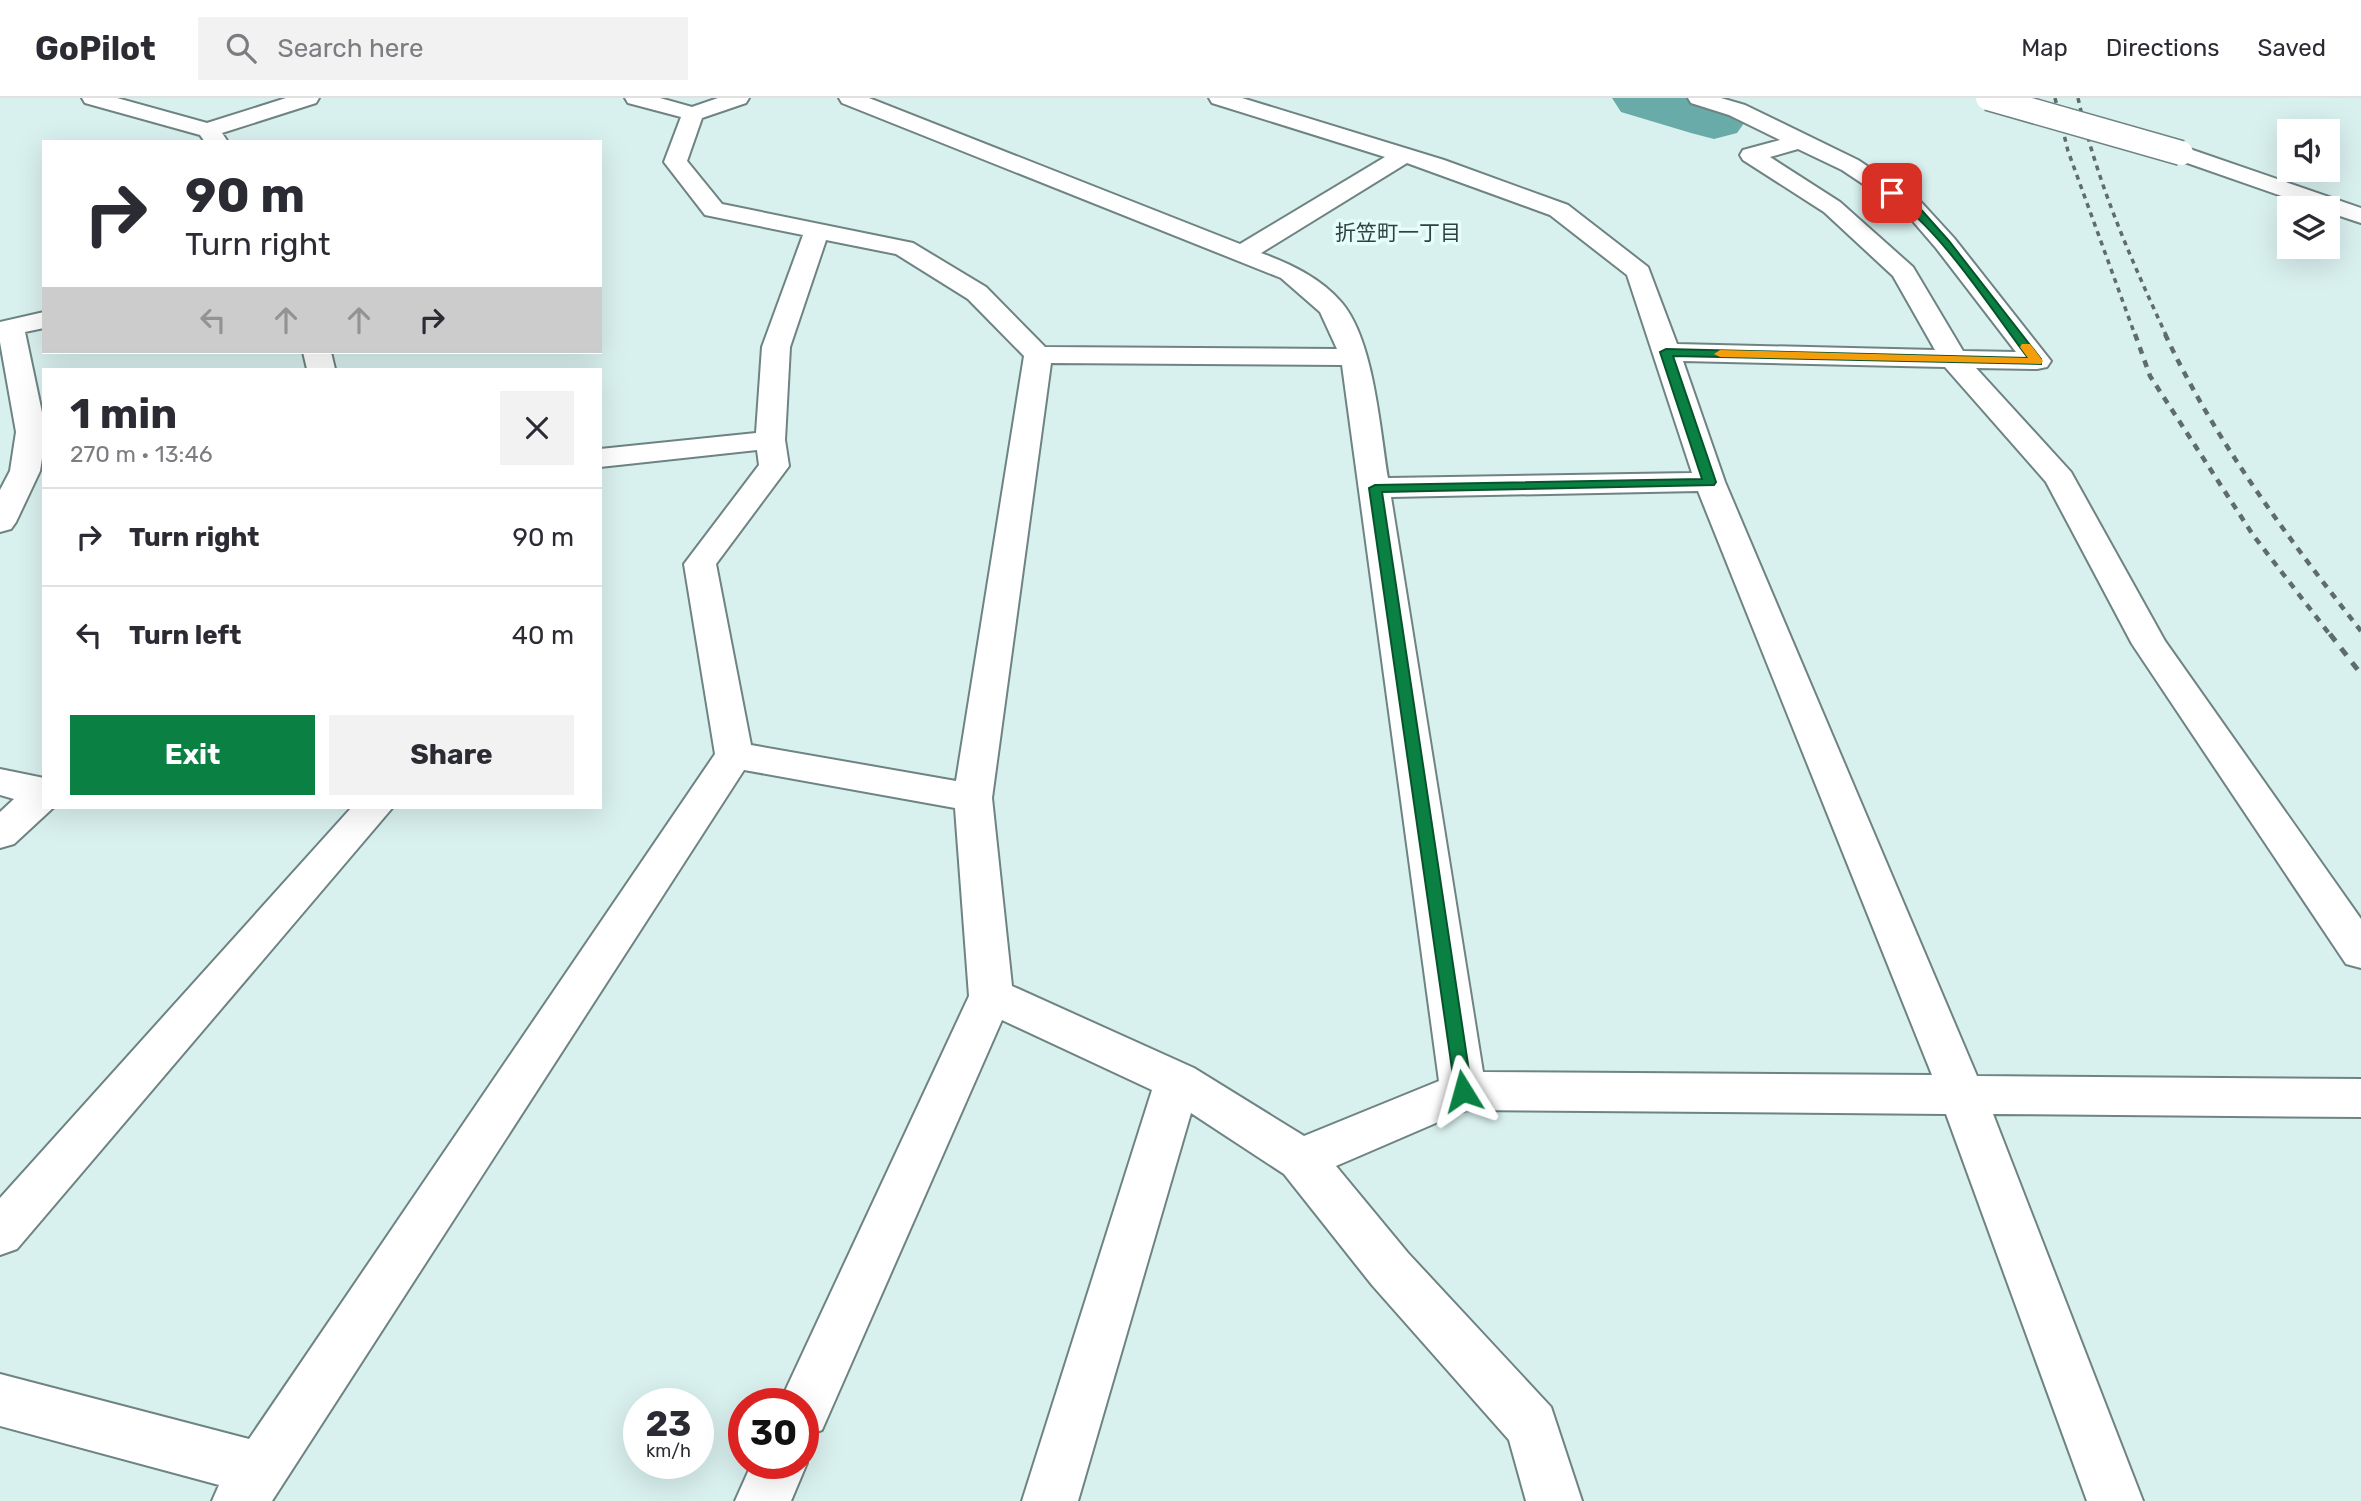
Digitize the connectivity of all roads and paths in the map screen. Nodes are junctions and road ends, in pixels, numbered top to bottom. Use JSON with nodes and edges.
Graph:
{"nodes":[{"id":1,"x":93,"y":98,"type":"edge"},
{"id":2,"x":308,"y":98,"type":"edge"},
{"id":3,"x":636,"y":98,"type":"edge"},
{"id":4,"x":738,"y":98,"type":"edge"},
{"id":5,"x":850,"y":98,"type":"edge"},
{"id":6,"x":1699,"y":98,"type":"edge"},
{"id":7,"x":1988,"y":98,"type":"edge"},
{"id":8,"x":1233,"y":100,"type":"edge"},
{"id":9,"x":693,"y":114,"type":"junction"},
{"id":10,"x":212,"y":136,"type":"edge"},
{"id":11,"x":1800,"y":141,"type":"junction"},
{"id":12,"x":1404,"y":155,"type":"junction"},
{"id":13,"x":2361,"y":216,"type":"edge"},
{"id":14,"x":817,"y":230,"type":"junction"},
{"id":15,"x":1243,"y":253,"type":"junction"},
{"id":16,"x":42,"y":320,"type":"edge"},
{"id":17,"x":5,"y":329,"type":"edge"},
{"id":18,"x":1666,"y":352,"type":"junction"},
{"id":19,"x":1038,"y":355,"type":"junction"},
{"id":20,"x":1355,"y":357,"type":"junction"},
{"id":21,"x":1955,"y":360,"type":"junction"},
{"id":22,"x":770,"y":440,"type":"junction"},
{"id":23,"x":602,"y":458,"type":"edge"},
{"id":24,"x":1710,"y":482,"type":"junction"},
{"id":25,"x":1375,"y":488,"type":"junction"},
{"id":26,"x":0,"y":522,"type":"edge"},
{"id":27,"x":734,"y":755,"type":"junction"},
{"id":28,"x":0,"y":782,"type":"edge"},
{"id":29,"x":42,"y":792,"type":"edge"},
{"id":30,"x":42,"y":795,"type":"edge"},
{"id":31,"x":973,"y":798,"type":"junction"},
{"id":32,"x":372,"y":809,"type":"edge"},
{"id":33,"x":0,"y":834,"type":"edge"},
{"id":34,"x":2361,"y":952,"type":"edge"},
{"id":35,"x":991,"y":996,"type":"junction"},
{"id":36,"x":1178,"y":1081,"type":"junction"},
{"id":37,"x":1463,"y":1091,"type":"junction"},
{"id":38,"x":1963,"y":1097,"type":"junction"},
{"id":39,"x":2361,"y":1098,"type":"edge"},
{"id":40,"x":1301,"y":1159,"type":"junction"},
{"id":41,"x":0,"y":1233,"type":"edge"},
{"id":42,"x":814,"y":1388,"type":"edge"},
{"id":43,"x":0,"y":1400,"type":"edge"},
{"id":44,"x":773,"y":1479,"type":"edge"},
{"id":45,"x":251,"y":1485,"type":"edge"},
{"id":46,"x":763,"y":1501,"type":"edge"},
{"id":47,"x":1050,"y":1501,"type":"edge"},
{"id":48,"x":1554,"y":1501,"type":"edge"},
{"id":49,"x":2115,"y":1501,"type":"edge"}],
"edges":[{"from":1,"to":10,"type":"street"},
{"from":2,"to":10,"type":"street"},
{"from":3,"to":9,"type":"street"},
{"from":4,"to":9,"type":"street"},
{"from":5,"to":15,"type":"street"},
{"from":6,"to":11,"type":"street"},
{"from":7,"to":13,"type":"street","bridge":true},
{"from":8,"to":12,"type":"street"},
{"from":9,"to":14,"type":"street"},
{"from":11,"to":21,"type":"street"},
{"from":11,"to":21,"type":"street"},
{"from":12,"to":15,"type":"street"},
{"from":12,"to":18,"type":"street"},
{"from":14,"to":19,"type":"street"},
{"from":14,"to":22,"type":"street"},
{"from":15,"to":20,"type":"street"},
{"from":16,"to":17,"type":"street"},
{"from":17,"to":26,"type":"street"},
{"from":18,"to":21,"type":"street"},
{"from":18,"to":24,"type":"street"},
{"from":19,"to":20,"type":"street"},
{"from":19,"to":31,"type":"street"},
{"from":20,"to":25,"type":"street"},
{"from":21,"to":34,"type":"street"},
{"from":22,"to":23,"type":"street"},
{"from":22,"to":27,"type":"street"},
{"from":24,"to":25,"type":"street"},
{"from":24,"to":38,"type":"street"},
{"from":25,"to":37,"type":"street"},
{"from":27,"to":31,"type":"street"},
{"from":27,"to":45,"type":"street"},
{"from":28,"to":29,"type":"street"},
{"from":30,"to":33,"type":"street"},
{"from":31,"to":35,"type":"street"},
{"from":32,"to":41,"type":"street"},
{"from":35,"to":36,"type":"street"},
{"from":35,"to":42,"type":"street"},
{"from":36,"to":40,"type":"street"},
{"from":36,"to":47,"type":"street"},
{"from":37,"to":38,"type":"street"},
{"from":37,"to":40,"type":"street"},
{"from":38,"to":39,"type":"street"},
{"from":38,"to":49,"type":"street"},
{"from":40,"to":48,"type":"street"},
{"from":43,"to":45,"type":"street"},
{"from":44,"to":46,"type":"street"}]}
